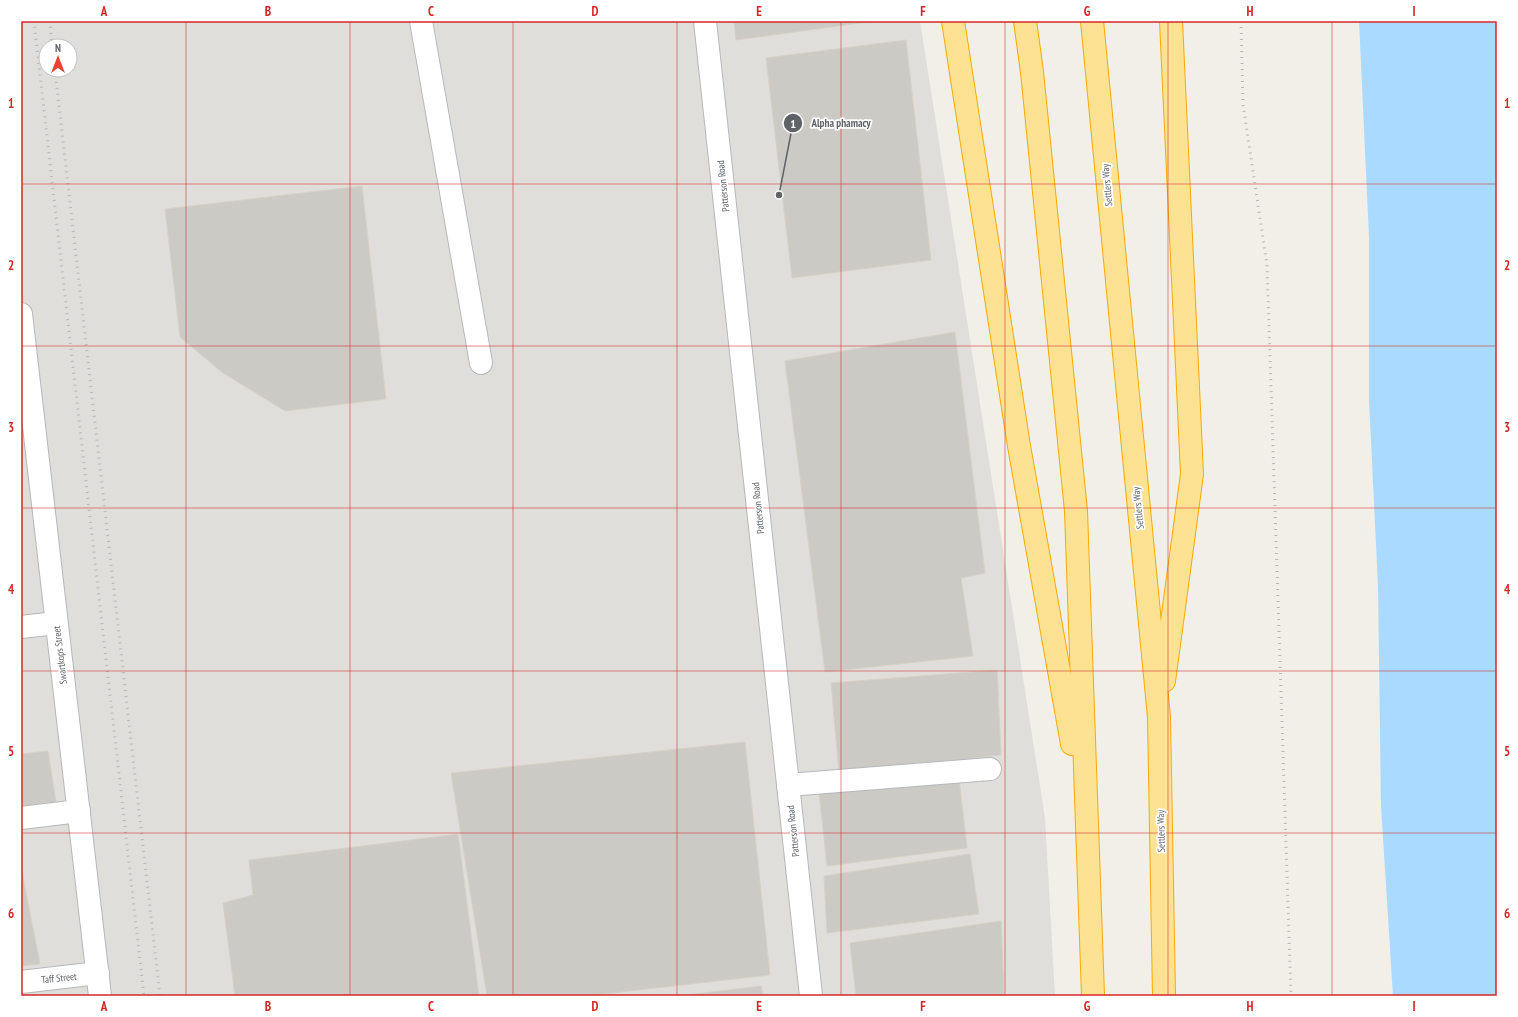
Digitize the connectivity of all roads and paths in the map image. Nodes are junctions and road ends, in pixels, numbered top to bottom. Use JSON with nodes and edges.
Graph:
{"nodes":[{"id":1,"x":421,"y":21,"type":"edge"},
{"id":2,"x":705,"y":21,"type":"edge"},
{"id":3,"x":953,"y":21,"type":"edge"},
{"id":4,"x":1025,"y":21,"type":"edge"},
{"id":5,"x":1092,"y":21,"type":"edge"},
{"id":6,"x":1170,"y":21,"type":"edge"},
{"id":7,"x":21,"y":314,"type":"edge"},
{"id":8,"x":480,"y":363,"type":"dead end"},
{"id":9,"x":56,"y":623,"type":"junction"},
{"id":10,"x":21,"y":627,"type":"edge"},
{"id":11,"x":1159,"y":718,"type":"junction"},
{"id":12,"x":990,"y":769,"type":"dead end"},
{"id":13,"x":788,"y":785,"type":"junction"},
{"id":14,"x":79,"y":811,"type":"junction"},
{"id":15,"x":21,"y":818,"type":"edge"},
{"id":16,"x":1085,"y":820,"type":"junction"},
{"id":17,"x":98,"y":974,"type":"junction"},
{"id":18,"x":21,"y":982,"type":"edge"},
{"id":19,"x":100,"y":996,"type":"edge"},
{"id":20,"x":811,"y":996,"type":"edge"},
{"id":21,"x":1092,"y":996,"type":"edge"},
{"id":22,"x":1164,"y":996,"type":"edge"}],
"edges":[{"from":1,"to":8,"type":"street"},
{"from":2,"to":13,"type":"street","name":"Patterson Road"},
{"from":3,"to":16,"type":"highway"},
{"from":4,"to":16,"type":"highway"},
{"from":5,"to":11,"type":"highway","name":"Settlers Way"},
{"from":6,"to":11,"type":"highway"},
{"from":7,"to":9,"type":"street","name":"Swartkops Street"},
{"from":9,"to":10,"type":"street"},
{"from":9,"to":14,"type":"street","name":"Swartkops Street"},
{"from":11,"to":22,"type":"highway","name":"Settlers Way"},
{"from":12,"to":13,"type":"street"},
{"from":13,"to":20,"type":"street","name":"Patterson Road"},
{"from":14,"to":15,"type":"street"},
{"from":14,"to":17,"type":"street","name":"Swartkops Street"},
{"from":16,"to":21,"type":"highway"},
{"from":17,"to":18,"type":"street","name":"Taff Street"},
{"from":17,"to":19,"type":"street","name":"Swartkops Street"}]}
